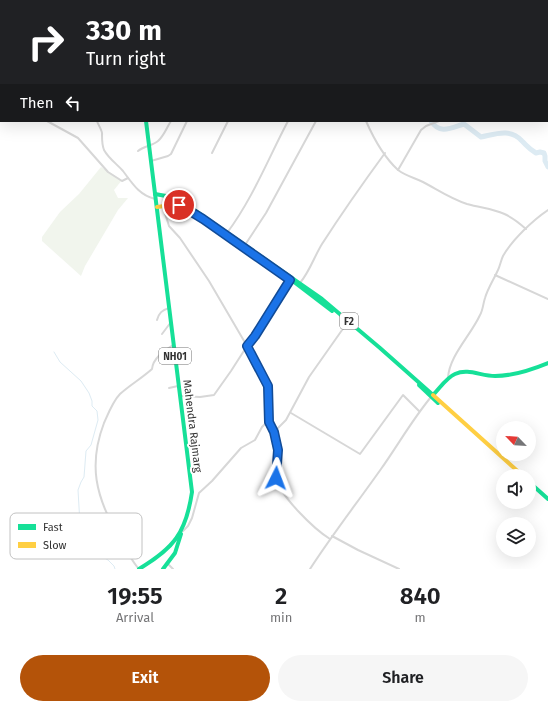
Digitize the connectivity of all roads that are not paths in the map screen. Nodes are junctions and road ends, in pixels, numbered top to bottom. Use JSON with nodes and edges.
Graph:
{"nodes":[{"id":1,"x":49,"y":122,"type":"edge"},
{"id":2,"x":97,"y":122,"type":"edge"},
{"id":3,"x":146,"y":122,"type":"edge"},
{"id":4,"x":170,"y":122,"type":"edge"},
{"id":5,"x":186,"y":122,"type":"edge"},
{"id":6,"x":228,"y":122,"type":"edge"},
{"id":7,"x":287,"y":122,"type":"edge"},
{"id":8,"x":315,"y":122,"type":"edge"},
{"id":9,"x":366,"y":122,"type":"edge"},
{"id":10,"x":435,"y":122,"type":"edge"},
{"id":11,"x":149,"y":146,"type":"junction"},
{"id":12,"x":138,"y":151,"type":"dead end"},
{"id":13,"x":212,"y":153,"type":"dead end"},
{"id":14,"x":385,"y":153,"type":"junction"},
{"id":15,"x":151,"y":160,"type":"junction"},
{"id":16,"x":398,"y":170,"type":"junction"},
{"id":17,"x":128,"y":178,"type":"junction"},
{"id":18,"x":155,"y":194,"type":"junction"},
{"id":19,"x":156,"y":199,"type":"junction"},
{"id":20,"x":162,"y":206,"type":"junction"},
{"id":21,"x":157,"y":207,"type":"junction"},
{"id":22,"x":548,"y":210,"type":"edge"},
{"id":23,"x":526,"y":229,"type":"junction"},
{"id":24,"x":227,"y":232,"type":"junction"},
{"id":25,"x":245,"y":245,"type":"junction"},
{"id":26,"x":495,"y":275,"type":"junction"},
{"id":27,"x":290,"y":280,"type":"junction"},
{"id":28,"x":300,"y":283,"type":"junction"},
{"id":29,"x":548,"y":299,"type":"edge"},
{"id":30,"x":170,"y":308,"type":"junction"},
{"id":31,"x":157,"y":320,"type":"dead end"},
{"id":32,"x":171,"y":321,"type":"junction"},
{"id":33,"x":347,"y":323,"type":"junction"},
{"id":34,"x":162,"y":334,"type":"dead end"},
{"id":35,"x":174,"y":345,"type":"junction"},
{"id":36,"x":247,"y":346,"type":"junction"},
{"id":37,"x":548,"y":363,"type":"edge"},
{"id":38,"x":448,"y":379,"type":"junction"},
{"id":39,"x":179,"y":386,"type":"junction"},
{"id":40,"x":169,"y":388,"type":"dead end"},
{"id":41,"x":180,"y":396,"type":"junction"},
{"id":42,"x":432,"y":396,"type":"junction"},
{"id":43,"x":419,"y":411,"type":"junction"},
{"id":44,"x":291,"y":413,"type":"junction"},
{"id":45,"x":269,"y":422,"type":"junction"},
{"id":46,"x":274,"y":432,"type":"junction"},
{"id":47,"x":514,"y":469,"type":"edge"},
{"id":48,"x":536,"y":488,"type":"edge"},
{"id":49,"x":548,"y":498,"type":"edge"},
{"id":50,"x":107,"y":513,"type":"edge"},
{"id":51,"x":181,"y":534,"type":"junction"},
{"id":52,"x":332,"y":536,"type":"junction"},
{"id":53,"x":330,"y":539,"type":"junction"},
{"id":54,"x":132,"y":559,"type":"edge"},
{"id":55,"x":168,"y":564,"type":"junction"},
{"id":56,"x":139,"y":569,"type":"edge"},
{"id":57,"x":163,"y":569,"type":"edge"},
{"id":58,"x":173,"y":569,"type":"edge"},
{"id":59,"x":310,"y":569,"type":"edge"},
{"id":60,"x":399,"y":569,"type":"edge"}],
"edges":[{"from":1,"to":17,"type":"street"},
{"from":2,"to":17,"type":"street"},
{"from":3,"to":11,"type":"main road","name":"Mahendra Rajmarg","number":"NH01"},
{"from":4,"to":11,"type":"street"},
{"from":5,"to":15,"type":"street"},
{"from":6,"to":13,"type":"street"},
{"from":7,"to":24,"type":"street"},
{"from":8,"to":25,"type":"street"},
{"from":9,"to":14,"type":"street"},
{"from":10,"to":16,"type":"street"},
{"from":11,"to":12,"type":"street"},
{"from":11,"to":15,"type":"main road","name":"Mahendra Rajmarg","number":"NH01"},
{"from":14,"to":16,"type":"street"},
{"from":14,"to":28,"type":"street"},
{"from":15,"to":18,"type":"main road","name":"Mahendra Rajmarg","number":"NH01"},
{"from":16,"to":23,"type":"street"},
{"from":17,"to":19,"type":"street"},
{"from":18,"to":19,"type":"main road","name":"Mahendra Rajmarg","number":"NH01"},
{"from":18,"to":24,"type":"main road","number":"F2"},
{"from":19,"to":21,"type":"main road","name":"Mahendra Rajmarg","number":"NH01"},
{"from":20,"to":21,"type":"main road","number":"F2"},
{"from":20,"to":27,"type":"main road","number":"F2"},
{"from":20,"to":36,"type":"street"},
{"from":21,"to":30,"type":"main road","name":"Mahendra Rajmarg","number":"NH01"},
{"from":22,"to":23,"type":"street"},
{"from":23,"to":26,"type":"street"},
{"from":24,"to":25,"type":"main road","number":"F2"},
{"from":25,"to":28,"type":"main road","number":"F2"},
{"from":26,"to":29,"type":"street"},
{"from":26,"to":38,"type":"street"},
{"from":27,"to":33,"type":"main road","number":"F2"},
{"from":27,"to":36,"type":"street"},
{"from":28,"to":42,"type":"main road","number":"F2"},
{"from":30,"to":31,"type":"street"},
{"from":30,"to":32,"type":"main road","name":"Mahendra Rajmarg","number":"NH01"},
{"from":32,"to":34,"type":"street"},
{"from":32,"to":35,"type":"main road","name":"Mahendra Rajmarg","number":"NH01"},
{"from":33,"to":42,"type":"main road","number":"F2"},
{"from":33,"to":44,"type":"street"},
{"from":35,"to":39,"type":"main road","name":"Mahendra Rajmarg","number":"NH01"},
{"from":35,"to":50,"type":"street"},
{"from":36,"to":41,"type":"street"},
{"from":36,"to":45,"type":"street"},
{"from":37,"to":38,"type":"main road"},
{"from":38,"to":42,"type":"main road"},
{"from":39,"to":40,"type":"street"},
{"from":39,"to":41,"type":"main road","name":"Mahendra Rajmarg","number":"NH01"},
{"from":41,"to":51,"type":"main road","name":"Mahendra Rajmarg","number":"NH01"},
{"from":42,"to":43,"type":"street"},
{"from":42,"to":47,"type":"main road","number":"F2"},
{"from":43,"to":44,"type":"street"},
{"from":43,"to":52,"type":"street"},
{"from":44,"to":46,"type":"street"},
{"from":45,"to":46,"type":"street"},
{"from":45,"to":51,"type":"street"},
{"from":46,"to":53,"type":"street"},
{"from":48,"to":49,"type":"main road"},
{"from":51,"to":55,"type":"main road"},
{"from":51,"to":56,"type":"main road","name":"Mahendra Rajmarg","number":"NH01"},
{"from":52,"to":53,"type":"street"},
{"from":52,"to":60,"type":"street"},
{"from":53,"to":59,"type":"street"},
{"from":54,"to":56,"type":"street"},
{"from":55,"to":57,"type":"main road"},
{"from":55,"to":58,"type":"street"}]}
